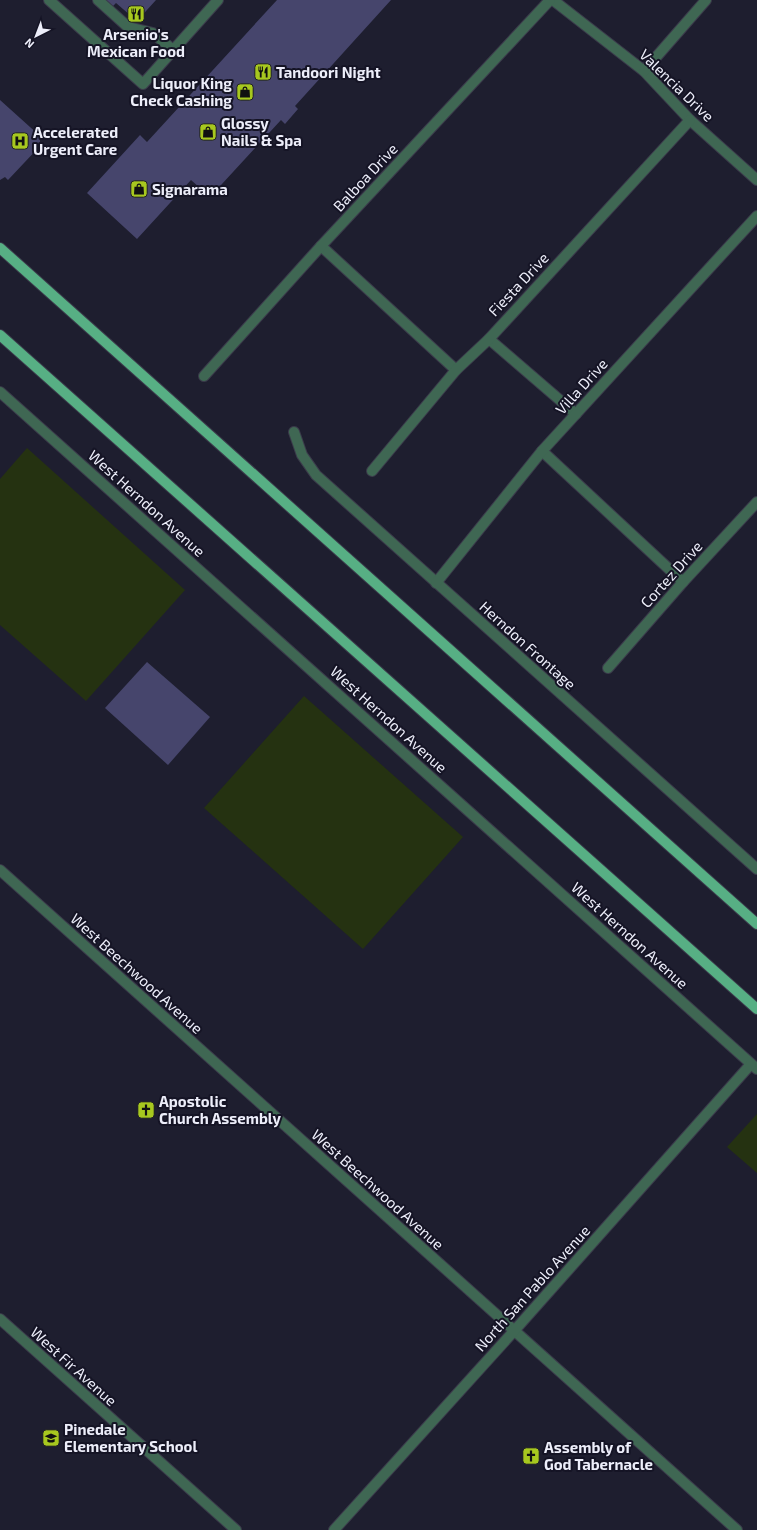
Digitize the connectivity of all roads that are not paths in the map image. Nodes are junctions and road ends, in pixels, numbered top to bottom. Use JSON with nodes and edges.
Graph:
{"nodes":[{"id":1,"x":49,"y":0,"type":"edge"},
{"id":2,"x":98,"y":0,"type":"edge"},
{"id":3,"x":218,"y":0,"type":"edge"},
{"id":4,"x":550,"y":0,"type":"edge"},
{"id":5,"x":553,"y":0,"type":"edge"},
{"id":6,"x":706,"y":0,"type":"edge"},
{"id":7,"x":173,"y":50,"type":"junction"},
{"id":8,"x":644,"y":71,"type":"junction"},
{"id":9,"x":690,"y":120,"type":"junction"},
{"id":10,"x":757,"y":180,"type":"edge"},
{"id":11,"x":757,"y":216,"type":"edge"},
{"id":12,"x":321,"y":246,"type":"junction"},
{"id":13,"x":0,"y":248,"type":"edge"},
{"id":14,"x":0,"y":335,"type":"edge"},
{"id":15,"x":489,"y":339,"type":"junction"},
{"id":16,"x":456,"y":370,"type":"junction"},
{"id":17,"x":204,"y":376,"type":"dead end"},
{"id":18,"x":0,"y":392,"type":"edge"},
{"id":19,"x":576,"y":414,"type":"junction"},
{"id":20,"x":294,"y":432,"type":"dead end"},
{"id":21,"x":542,"y":451,"type":"junction"},
{"id":22,"x":372,"y":472,"type":"dead end"},
{"id":23,"x":757,"y":502,"type":"edge"},
{"id":24,"x":683,"y":582,"type":"junction"},
{"id":25,"x":436,"y":583,"type":"junction"},
{"id":26,"x":608,"y":668,"type":"dead end"},
{"id":27,"x":757,"y":869,"type":"edge"},
{"id":28,"x":0,"y":870,"type":"edge"},
{"id":29,"x":757,"y":924,"type":"edge"},
{"id":30,"x":757,"y":1009,"type":"edge"},
{"id":31,"x":754,"y":1066,"type":"edge"},
{"id":32,"x":0,"y":1319,"type":"edge"},
{"id":33,"x":514,"y":1331,"type":"junction"},
{"id":34,"x":236,"y":1530,"type":"edge"},
{"id":35,"x":334,"y":1530,"type":"edge"},
{"id":36,"x":737,"y":1530,"type":"edge"}],
"edges":[{"from":1,"to":7,"type":"street"},
{"from":2,"to":7,"type":"street"},
{"from":3,"to":7,"type":"street"},
{"from":4,"to":12,"type":"street","name":"Balboa Drive"},
{"from":5,"to":8,"type":"street","name":"Valencia Drive"},
{"from":6,"to":8,"type":"street"},
{"from":8,"to":9,"type":"street","name":"Valencia Drive"},
{"from":9,"to":10,"type":"street","name":"Valencia Drive"},
{"from":9,"to":15,"type":"street","name":"Fiesta Drive"},
{"from":11,"to":19,"type":"street","name":"Villa Drive"},
{"from":12,"to":16,"type":"street"},
{"from":12,"to":17,"type":"street","name":"Balboa Drive"},
{"from":13,"to":29,"type":"main road"},
{"from":14,"to":30,"type":"main road","name":"West Herndon Avenue"},
{"from":15,"to":16,"type":"street","name":"Fiesta Drive"},
{"from":15,"to":19,"type":"street"},
{"from":16,"to":22,"type":"street","name":"Fiesta Drive"},
{"from":18,"to":31,"type":"street","name":"West Herndon Avenue"},
{"from":19,"to":21,"type":"street","name":"Villa Drive"},
{"from":20,"to":25,"type":"street","name":"Herndon Frontage"},
{"from":21,"to":24,"type":"street"},
{"from":21,"to":25,"type":"street","name":"Villa Drive"},
{"from":23,"to":24,"type":"street","name":"Cortez Drive"},
{"from":24,"to":26,"type":"street","name":"Cortez Drive"},
{"from":25,"to":27,"type":"street","name":"Herndon Frontage"},
{"from":28,"to":33,"type":"street","name":"West Beechwood Avenue"},
{"from":31,"to":33,"type":"street","name":"North San Pablo Avenue"},
{"from":32,"to":34,"type":"street","name":"West Fir Avenue"},
{"from":33,"to":35,"type":"street","name":"North San Pablo Avenue"},
{"from":33,"to":36,"type":"street","name":"West Beechwood Avenue"}]}
